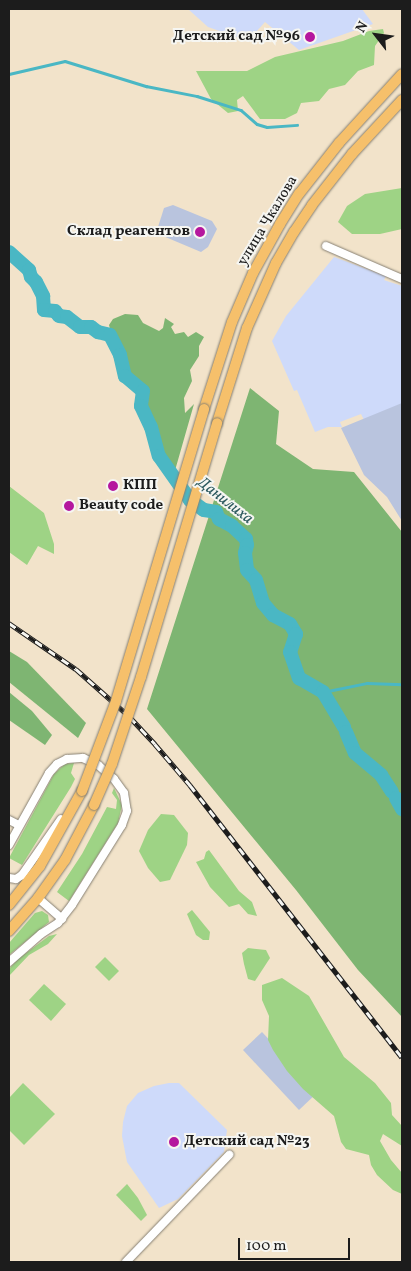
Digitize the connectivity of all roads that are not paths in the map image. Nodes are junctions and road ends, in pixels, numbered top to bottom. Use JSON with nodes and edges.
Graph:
{"nodes":[{"id":1,"x":402,"y":74,"type":"edge"},
{"id":2,"x":402,"y":100,"type":"edge"},
{"id":3,"x":326,"y":246,"type":"dead end"},
{"id":4,"x":402,"y":279,"type":"edge"},
{"id":5,"x":82,"y":791,"type":"junction"},
{"id":6,"x":9,"y":820,"type":"edge"},
{"id":7,"x":19,"y":825,"type":"junction"},
{"id":8,"x":9,"y":845,"type":"edge"},
{"id":9,"x":9,"y":878,"type":"edge"},
{"id":10,"x":38,"y":898,"type":"junction"},
{"id":11,"x":11,"y":903,"type":"edge"},
{"id":12,"x":62,"y":919,"type":"junction"},
{"id":13,"x":9,"y":931,"type":"edge"},
{"id":14,"x":9,"y":962,"type":"edge"},
{"id":15,"x":229,"y":1155,"type":"dead end"},
{"id":16,"x":126,"y":1262,"type":"edge"}],
"edges":[{"from":1,"to":5,"type":"main road","name":"улица Чкалова","bridge":true},
{"from":2,"to":10,"type":"main road","name":"улица Чкалова","bridge":true},
{"from":3,"to":4,"type":"street"},
{"from":5,"to":9,"type":"street"},
{"from":5,"to":11,"type":"main road","name":"улица Чкалова"},
{"from":6,"to":7,"type":"street"},
{"from":7,"to":8,"type":"street"},
{"from":7,"to":12,"type":"street"},
{"from":9,"to":11,"type":"street"},
{"from":10,"to":12,"type":"street"},
{"from":10,"to":13,"type":"main road","name":"улица Чкалова"},
{"from":12,"to":14,"type":"street"},
{"from":15,"to":16,"type":"street"}]}
